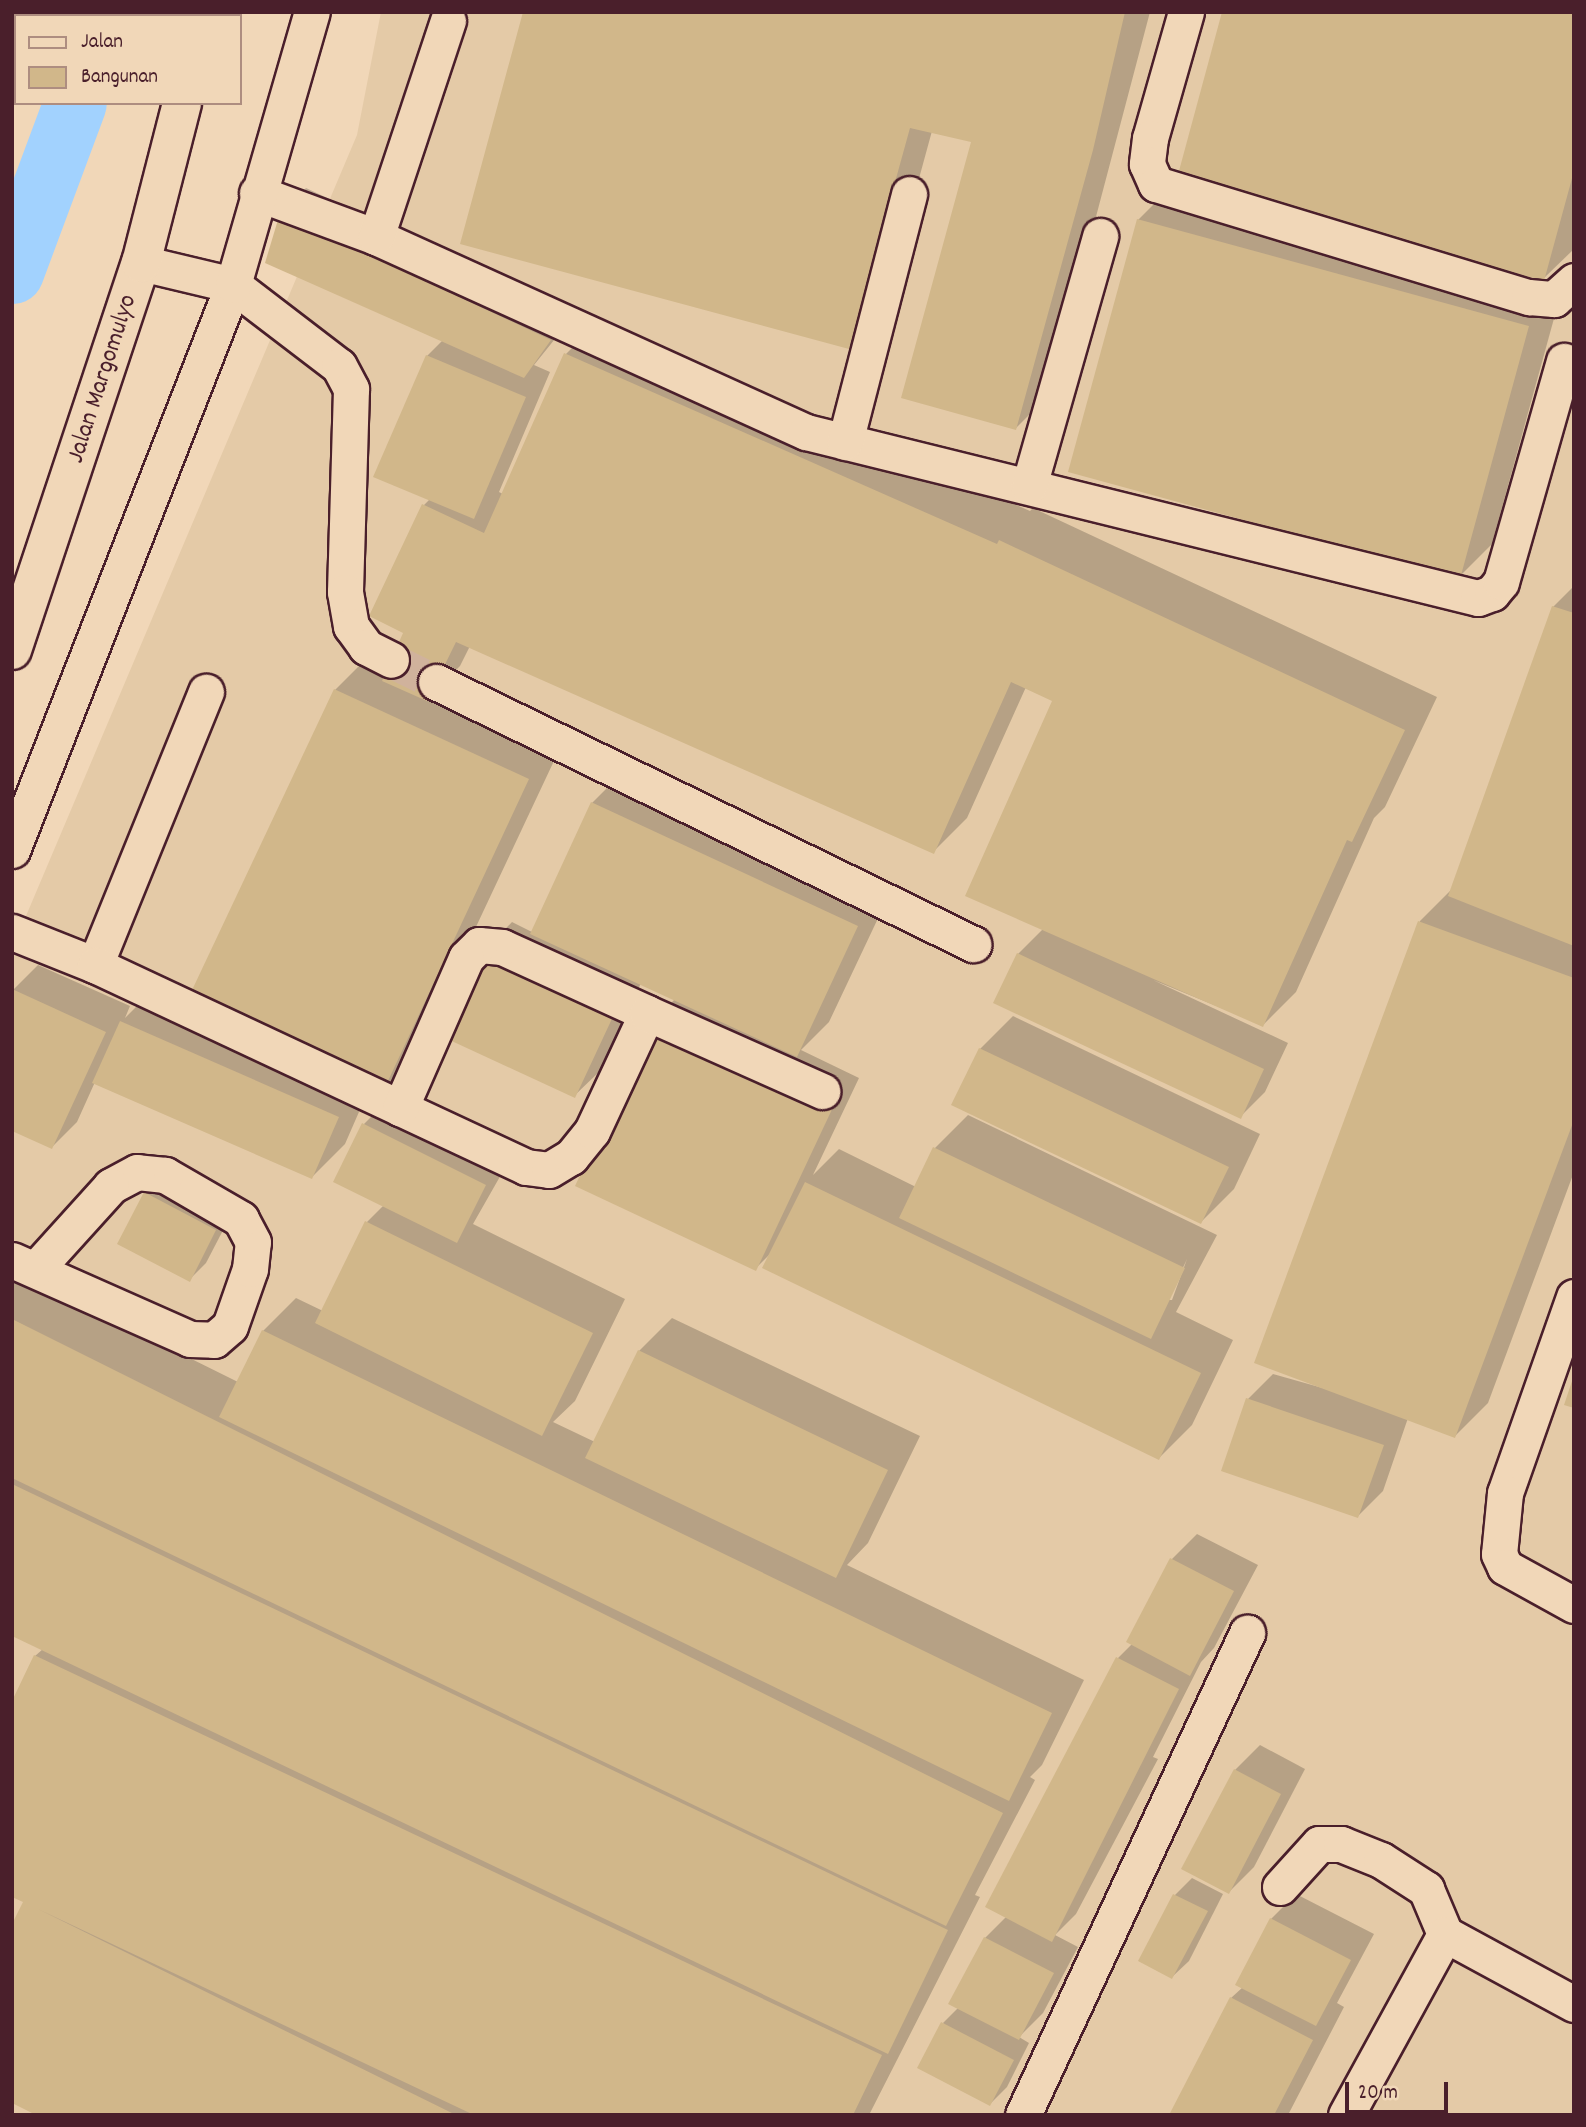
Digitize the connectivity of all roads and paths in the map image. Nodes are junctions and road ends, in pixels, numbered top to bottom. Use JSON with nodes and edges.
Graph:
{"nodes":[{"id":1,"x":312,"y":12,"type":"edge"},
{"id":2,"x":1186,"y":12,"type":"edge"},
{"id":3,"x":448,"y":21,"type":"dead end"},
{"id":4,"x":181,"y":105,"type":"edge"},
{"id":5,"x":257,"y":193,"type":"junction"},
{"id":6,"x":909,"y":194,"type":"dead end"},
{"id":7,"x":1100,"y":236,"type":"dead end"},
{"id":8,"x":376,"y":237,"type":"junction"},
{"id":9,"x":141,"y":262,"type":"junction"},
{"id":10,"x":1574,"y":281,"type":"edge"},
{"id":11,"x":233,"y":285,"type":"junction"},
{"id":12,"x":1564,"y":360,"type":"dead end"},
{"id":13,"x":845,"y":442,"type":"junction"},
{"id":14,"x":1029,"y":486,"type":"junction"},
{"id":15,"x":12,"y":650,"type":"edge"},
{"id":16,"x":391,"y":660,"type":"tunnel mouth"},
{"id":17,"x":436,"y":682,"type":"tunnel mouth"},
{"id":18,"x":206,"y":692,"type":"dead end"},
{"id":19,"x":12,"y":850,"type":"edge"},
{"id":20,"x":12,"y":932,"type":"edge"},
{"id":21,"x":973,"y":944,"type":"dead end"},
{"id":22,"x":95,"y":965,"type":"junction"},
{"id":23,"x":647,"y":1013,"type":"junction"},
{"id":24,"x":822,"y":1091,"type":"dead end"},
{"id":25,"x":400,"y":1108,"type":"junction"},
{"id":26,"x":24,"y":1265,"type":"edge"},
{"id":27,"x":1574,"y":1297,"type":"edge"},
{"id":28,"x":1574,"y":1605,"type":"edge"},
{"id":29,"x":1247,"y":1633,"type":"dead end"},
{"id":30,"x":1280,"y":1887,"type":"dead end"},
{"id":31,"x":1445,"y":1934,"type":"junction"},
{"id":32,"x":1574,"y":2004,"type":"edge"},
{"id":33,"x":1023,"y":2115,"type":"edge"},
{"id":34,"x":1346,"y":2115,"type":"edge"}],
"edges":[{"from":1,"to":5,"type":"lane"},
{"from":2,"to":10,"type":"lane"},
{"from":3,"to":8,"type":"lane"},
{"from":4,"to":9,"type":"main road","name":"Jalan Margomulyo"},
{"from":5,"to":8,"type":"lane"},
{"from":5,"to":11,"type":"lane"},
{"from":6,"to":13,"type":"lane"},
{"from":7,"to":14,"type":"lane"},
{"from":8,"to":13,"type":"lane"},
{"from":9,"to":11,"type":"lane"},
{"from":9,"to":15,"type":"main road","name":"Jalan Margomulyo"},
{"from":11,"to":16,"type":"lane"},
{"from":11,"to":19,"type":"lane"},
{"from":12,"to":14,"type":"lane"},
{"from":13,"to":14,"type":"lane"},
{"from":17,"to":21,"type":"lane"},
{"from":18,"to":22,"type":"lane"},
{"from":20,"to":22,"type":"lane"},
{"from":22,"to":25,"type":"lane"},
{"from":23,"to":24,"type":"lane"},
{"from":23,"to":25,"type":"lane"},
{"from":23,"to":25,"type":"lane"},
{"from":26,"to":26,"type":"lane"},
{"from":27,"to":28,"type":"lane"},
{"from":29,"to":33,"type":"lane"},
{"from":30,"to":31,"type":"lane"},
{"from":31,"to":32,"type":"lane"},
{"from":31,"to":34,"type":"lane"}]}
